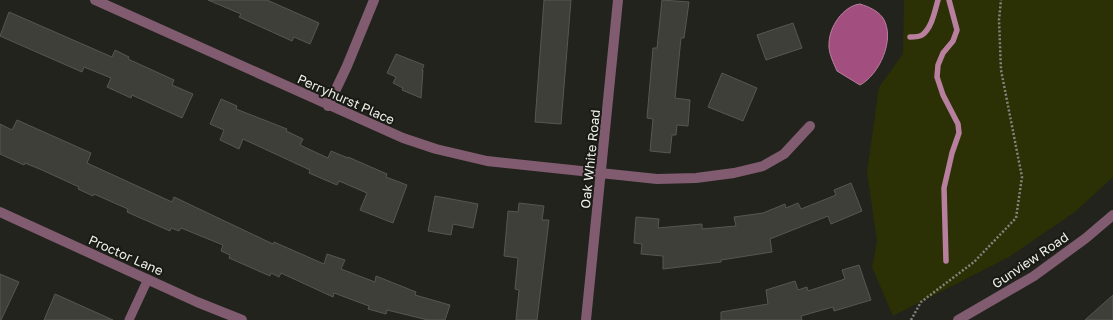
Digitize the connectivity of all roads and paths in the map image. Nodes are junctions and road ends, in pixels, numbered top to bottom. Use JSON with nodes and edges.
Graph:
{"nodes":[{"id":1,"x":95,"y":0,"type":"edge"},
{"id":2,"x":374,"y":0,"type":"edge"},
{"id":3,"x":618,"y":0,"type":"edge"},
{"id":4,"x":1001,"y":0,"type":"edge"},
{"id":5,"x":328,"y":106,"type":"junction"},
{"id":6,"x":810,"y":126,"type":"dead end"},
{"id":7,"x":601,"y":172,"type":"junction"},
{"id":8,"x":0,"y":212,"type":"edge"},
{"id":9,"x":1113,"y":216,"type":"edge"},
{"id":10,"x":148,"y":279,"type":"junction"},
{"id":11,"x":129,"y":320,"type":"edge"},
{"id":12,"x":242,"y":320,"type":"edge"},
{"id":13,"x":586,"y":320,"type":"edge"},
{"id":14,"x":911,"y":320,"type":"edge"},
{"id":15,"x":958,"y":320,"type":"edge"}],
"edges":[{"from":1,"to":5,"type":"street","name":"Perryhurst Place"},
{"from":2,"to":5,"type":"street"},
{"from":3,"to":7,"type":"street","name":"Oak White Road"},
{"from":4,"to":14,"type":"path"},
{"from":5,"to":7,"type":"street","name":"Perryhurst Place"},
{"from":6,"to":7,"type":"street","name":"Perryhurst Place"},
{"from":7,"to":13,"type":"street","name":"Oak White Road"},
{"from":8,"to":10,"type":"street","name":"Proctor Lane"},
{"from":9,"to":15,"type":"street","name":"Gunview Road"},
{"from":10,"to":11,"type":"lane"},
{"from":10,"to":12,"type":"street","name":"Proctor Lane"}]}
